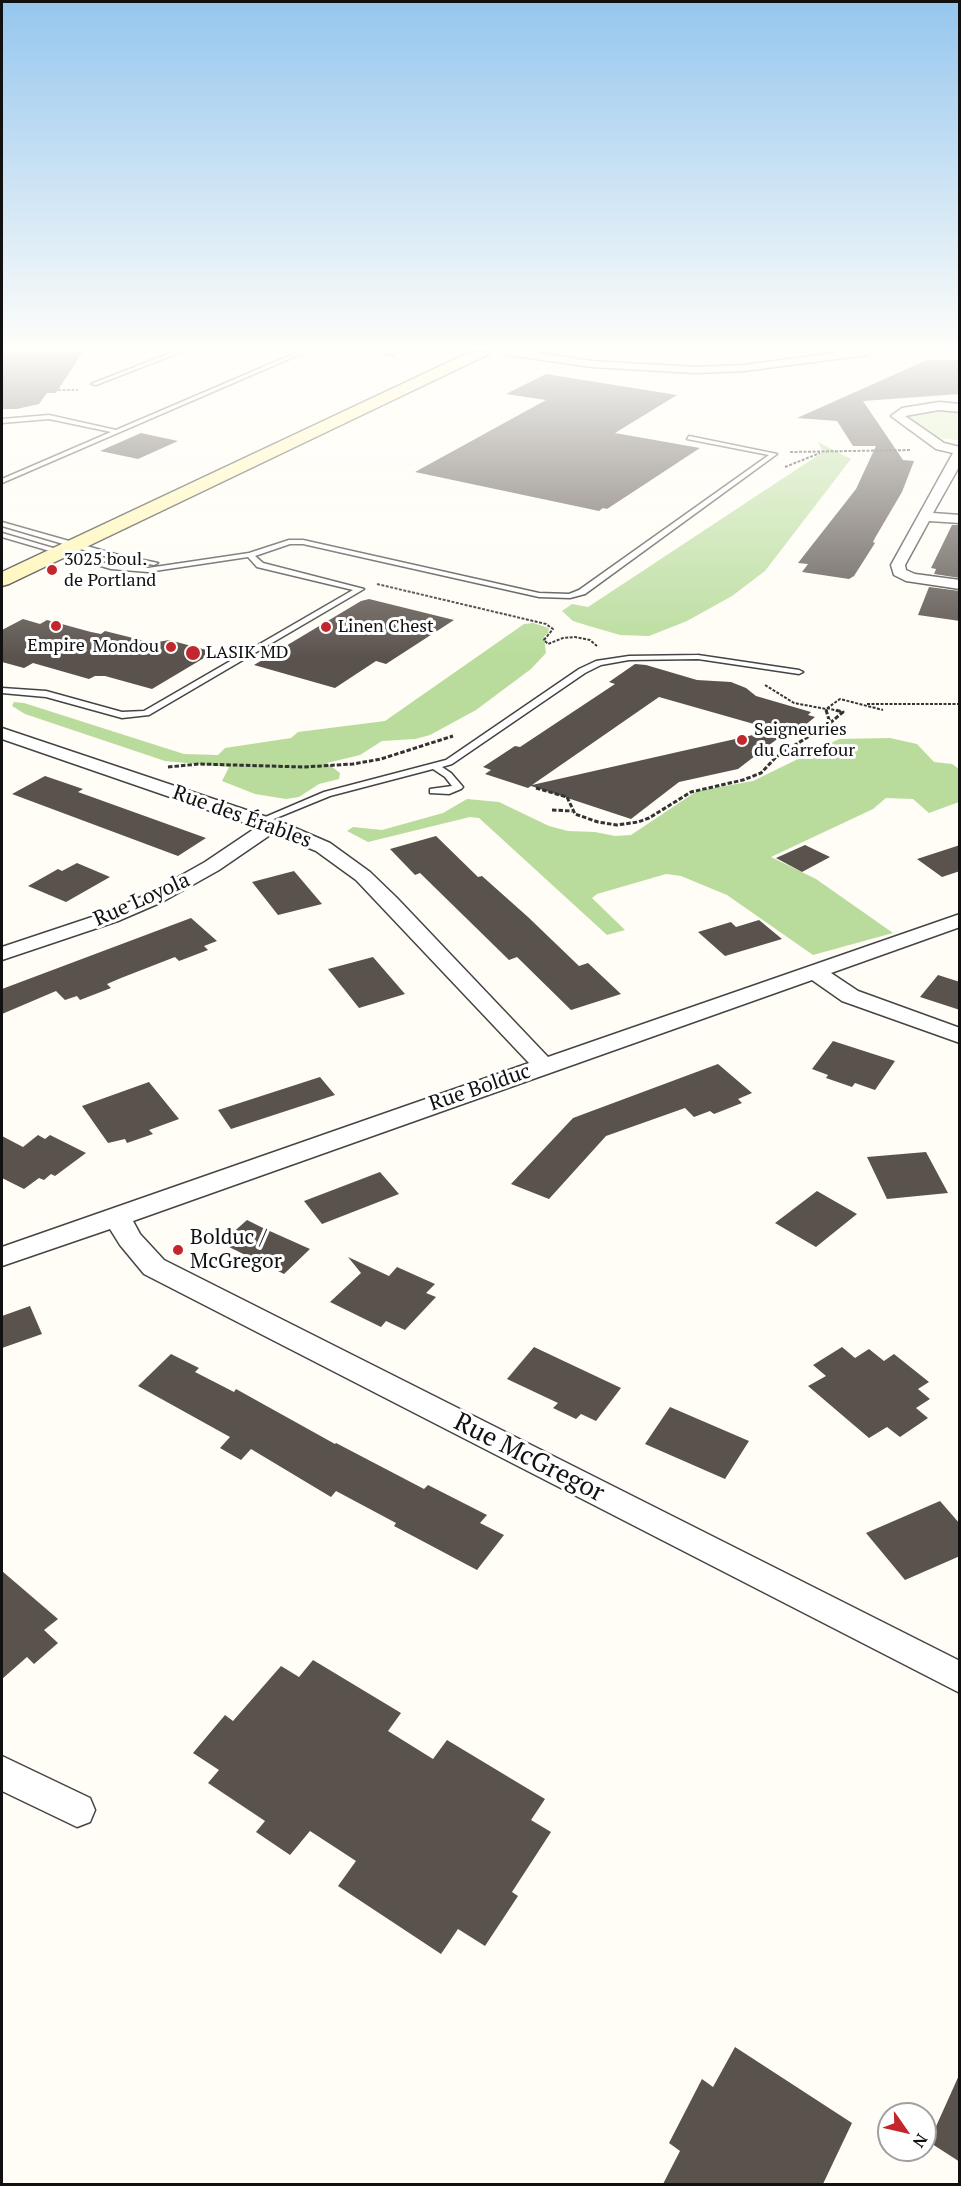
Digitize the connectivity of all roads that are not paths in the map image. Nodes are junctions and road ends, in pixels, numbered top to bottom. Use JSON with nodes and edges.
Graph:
{"nodes":[{"id":1,"x":62,"y":454,"type":"edge"},
{"id":2,"x":230,"y":454,"type":"edge"},
{"id":3,"x":256,"y":454,"type":"edge"},
{"id":4,"x":774,"y":454,"type":"edge"},
{"id":5,"x":958,"y":454,"type":"edge"},
{"id":6,"x":2,"y":481,"type":"edge"},
{"id":7,"x":136,"y":498,"type":"dead end"},
{"id":8,"x":932,"y":503,"type":"junction"},
{"id":9,"x":950,"y":504,"type":"dead end"},
{"id":10,"x":924,"y":517,"type":"junction"},
{"id":11,"x":960,"y":519,"type":"edge"},
{"id":12,"x":2,"y":524,"type":"edge"},
{"id":13,"x":72,"y":527,"type":"dead end"},
{"id":14,"x":2,"y":535,"type":"edge"},
{"id":15,"x":55,"y":545,"type":"junction"},
{"id":16,"x":250,"y":555,"type":"junction"},
{"id":17,"x":2,"y":560,"type":"edge"},
{"id":18,"x":178,"y":566,"type":"junction"},
{"id":19,"x":2,"y":580,"type":"edge"},
{"id":20,"x":960,"y":585,"type":"edge"},
{"id":21,"x":799,"y":672,"type":"dead end"},
{"id":22,"x":2,"y":691,"type":"edge"},
{"id":23,"x":2,"y":733,"type":"edge"},
{"id":24,"x":436,"y":767,"type":"junction"},
{"id":25,"x":433,"y":791,"type":"dead end"},
{"id":26,"x":267,"y":823,"type":"junction"},
{"id":27,"x":960,"y":921,"type":"edge"},
{"id":28,"x":2,"y":954,"type":"edge"},
{"id":29,"x":814,"y":971,"type":"junction"},
{"id":30,"x":960,"y":1036,"type":"edge"},
{"id":31,"x":544,"y":1066,"type":"junction"},
{"id":32,"x":117,"y":1216,"type":"junction"},
{"id":33,"x":2,"y":1257,"type":"edge"},
{"id":34,"x":960,"y":1678,"type":"edge"},
{"id":35,"x":2,"y":1773,"type":"edge"},
{"id":36,"x":77,"y":1810,"type":"dead end"}],
"edges":[{"from":1,"to":6,"type":"lane"},
{"from":2,"to":7,"type":"main road"},
{"from":3,"to":15,"type":"main road"},
{"from":4,"to":16,"type":"lane"},
{"from":5,"to":8,"type":"street"},
{"from":8,"to":9,"type":"street"},
{"from":8,"to":10,"type":"street"},
{"from":10,"to":11,"type":"street"},
{"from":10,"to":20,"type":"street"},
{"from":12,"to":15,"type":"lane"},
{"from":13,"to":15,"type":"main road"},
{"from":14,"to":15,"type":"lane"},
{"from":15,"to":17,"type":"main road"},
{"from":15,"to":18,"type":"lane"},
{"from":15,"to":18,"type":"lane"},
{"from":15,"to":19,"type":"main road"},
{"from":16,"to":18,"type":"lane"},
{"from":16,"to":22,"type":"lane"},
{"from":21,"to":24,"type":"lane"},
{"from":23,"to":26,"type":"street","name":"Rue des Érables"},
{"from":24,"to":25,"type":"lane"},
{"from":24,"to":26,"type":"lane"},
{"from":26,"to":28,"type":"street","name":"Rue Loyola"},
{"from":26,"to":31,"type":"street","name":"Rue des Érables"},
{"from":27,"to":29,"type":"street","name":"Rue Bolduc"},
{"from":29,"to":30,"type":"street"},
{"from":29,"to":31,"type":"street","name":"Rue Bolduc"},
{"from":31,"to":32,"type":"street","name":"Rue Bolduc"},
{"from":32,"to":33,"type":"street","name":"Rue Bolduc"},
{"from":32,"to":34,"type":"street","name":"Rue McGregor"},
{"from":35,"to":36,"type":"street"}]}
